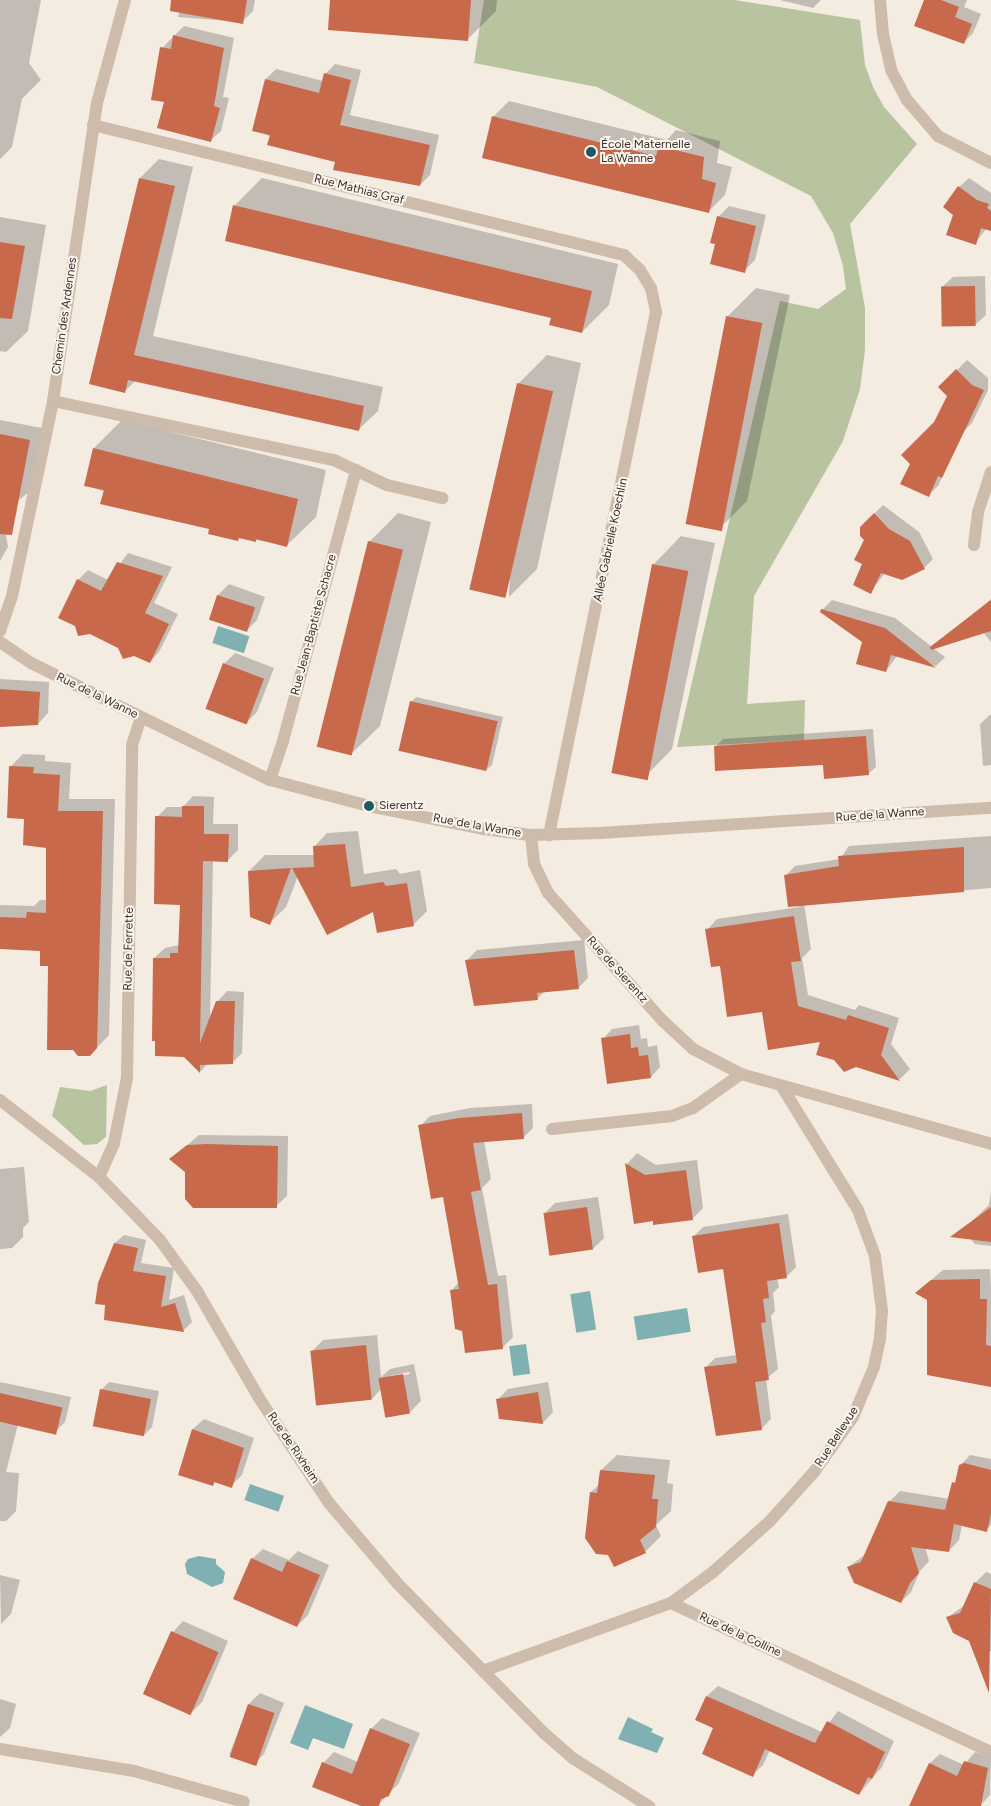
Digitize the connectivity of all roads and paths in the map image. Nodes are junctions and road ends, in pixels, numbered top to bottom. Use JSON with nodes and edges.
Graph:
{"nodes":[{"id":1,"x":125,"y":0,"type":"edge"},
{"id":2,"x":880,"y":0,"type":"edge"},
{"id":3,"x":93,"y":125,"type":"junction"},
{"id":4,"x":991,"y":163,"type":"edge"},
{"id":5,"x":624,"y":255,"type":"joint"},
{"id":6,"x":53,"y":401,"type":"junction"},
{"id":7,"x":356,"y":470,"type":"junction"},
{"id":8,"x":991,"y":472,"type":"edge"},
{"id":9,"x":442,"y":498,"type":"dead end"},
{"id":10,"x":974,"y":545,"type":"dead end"},
{"id":11,"x":0,"y":631,"type":"edge"},
{"id":12,"x":0,"y":642,"type":"edge"},
{"id":13,"x":141,"y":718,"type":"junction"},
{"id":14,"x":270,"y":780,"type":"junction"},
{"id":15,"x":991,"y":808,"type":"edge"},
{"id":16,"x":531,"y":835,"type":"junction"},
{"id":17,"x":549,"y":835,"type":"junction"},
{"id":18,"x":742,"y":1074,"type":"junction"},
{"id":19,"x":782,"y":1086,"type":"junction"},
{"id":20,"x":0,"y":1100,"type":"edge"},
{"id":21,"x":552,"y":1129,"type":"dead end"},
{"id":22,"x":991,"y":1144,"type":"edge"},
{"id":23,"x":99,"y":1176,"type":"junction"},
{"id":24,"x":671,"y":1603,"type":"junction"},
{"id":25,"x":483,"y":1671,"type":"junction"},
{"id":26,"x":0,"y":1749,"type":"edge"},
{"id":27,"x":991,"y":1752,"type":"edge"},
{"id":28,"x":214,"y":1793,"type":"junction"},
{"id":29,"x":244,"y":1802,"type":"dead end"},
{"id":30,"x":211,"y":1806,"type":"edge"},
{"id":31,"x":649,"y":1806,"type":"edge"}],
"edges":[{"from":1,"to":3,"type":"street","name":"Chemin des Ardennes"},
{"from":2,"to":4,"type":"street"},
{"from":3,"to":5,"type":"street","name":"Rue Mathias Graf"},
{"from":3,"to":6,"type":"street","name":"Chemin des Ardennes"},
{"from":5,"to":17,"type":"street","name":"Allée Gabrielle Koechlin"},
{"from":6,"to":7,"type":"street"},
{"from":6,"to":11,"type":"street","name":"Chemin des Ardennes"},
{"from":7,"to":9,"type":"street"},
{"from":7,"to":14,"type":"street","name":"Rue Jean-Baptiste Schacre"},
{"from":8,"to":10,"type":"street"},
{"from":12,"to":13,"type":"street","name":"Rue de la Wanne"},
{"from":13,"to":14,"type":"street","name":"Rue de la Wanne"},
{"from":13,"to":23,"type":"street","name":"Rue de Ferrette"},
{"from":14,"to":16,"type":"street","name":"Rue de la Wanne"},
{"from":15,"to":17,"type":"street","name":"Rue de la Wanne"},
{"from":16,"to":17,"type":"street","name":"Rue de la Wanne"},
{"from":16,"to":18,"type":"street","name":"Rue de Sierentz"},
{"from":18,"to":19,"type":"street","name":"Rue de Sierentz"},
{"from":18,"to":21,"type":"street"},
{"from":19,"to":22,"type":"street","name":"Rue de Sierentz"},
{"from":19,"to":24,"type":"street","name":"Rue Bellevue"},
{"from":20,"to":23,"type":"street","name":"Rue de Rixheim"},
{"from":23,"to":25,"type":"street","name":"Rue de Rixheim"},
{"from":24,"to":25,"type":"street"},
{"from":24,"to":27,"type":"street","name":"Rue de la Colline"},
{"from":25,"to":31,"type":"street","name":"Rue de Rixheim"},
{"from":26,"to":28,"type":"street"},
{"from":28,"to":29,"type":"street"},
{"from":28,"to":30,"type":"street"}]}
